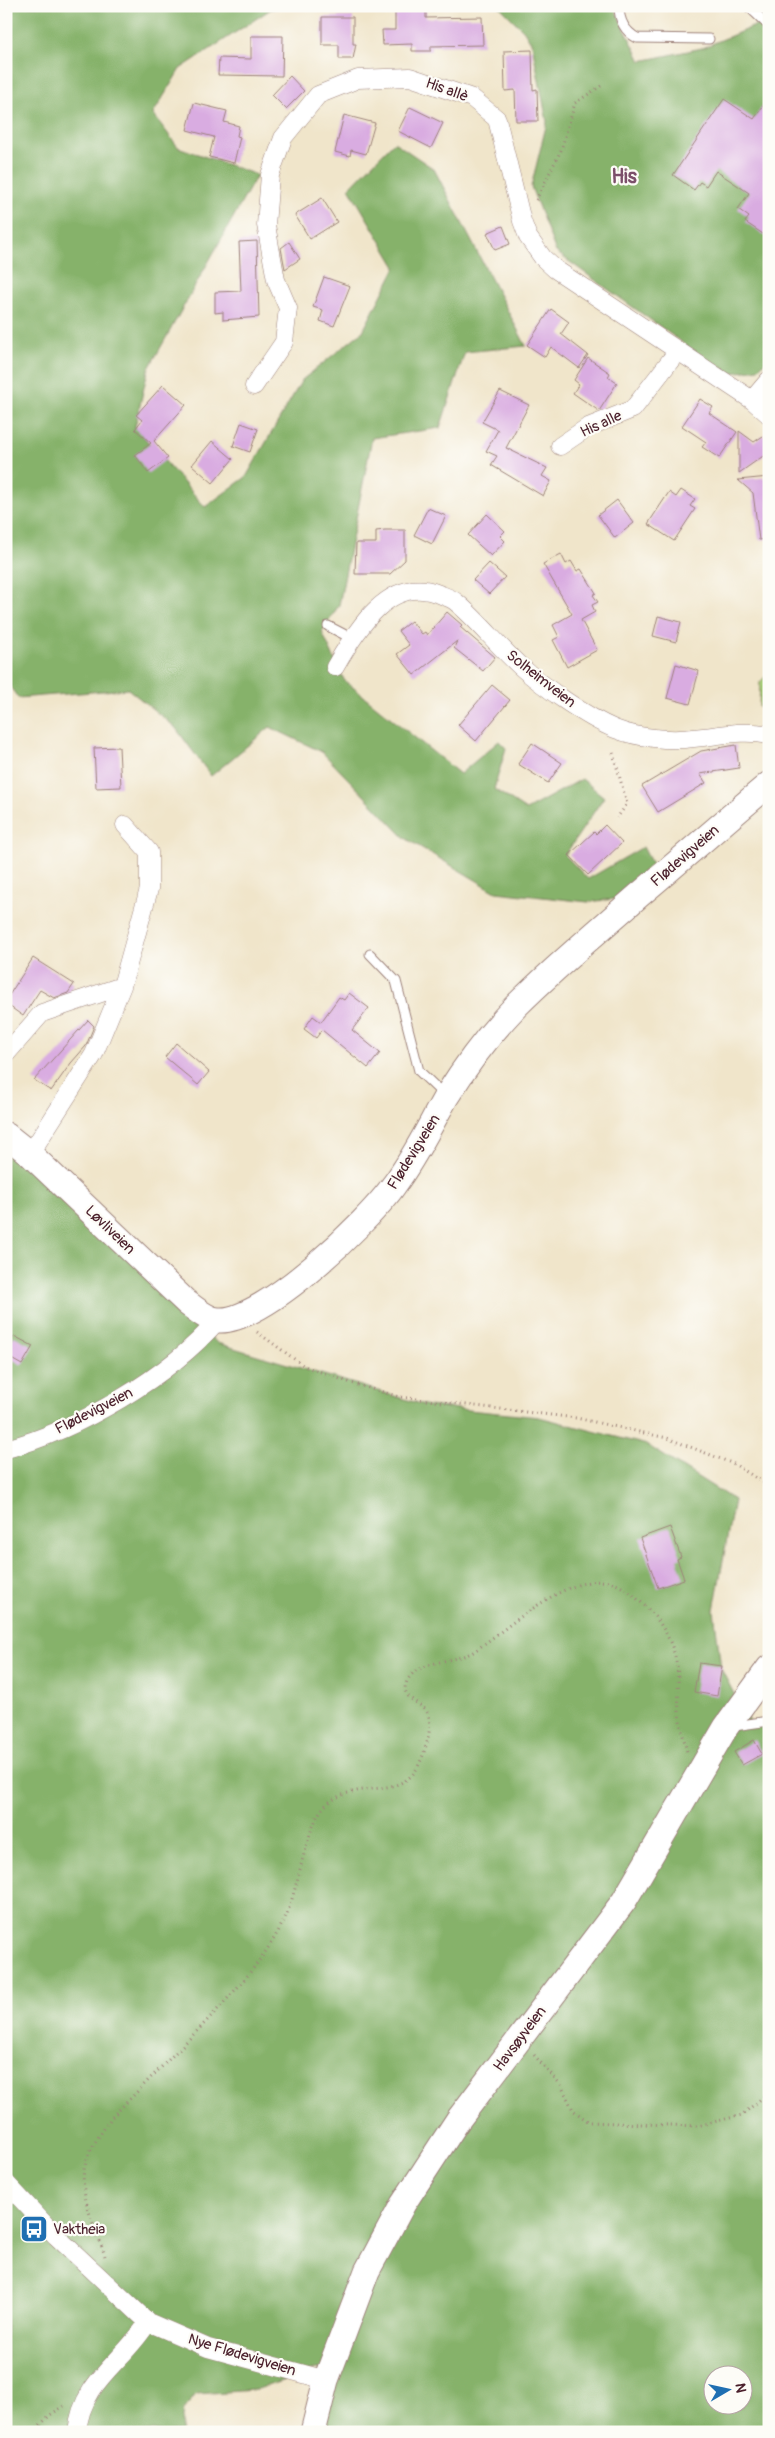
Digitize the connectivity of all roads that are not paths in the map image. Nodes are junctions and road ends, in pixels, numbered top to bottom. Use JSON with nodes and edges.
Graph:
{"nodes":[{"id":1,"x":618,"y":6,"type":"edge"},
{"id":2,"x":748,"y":6,"type":"edge"},
{"id":3,"x":769,"y":26,"type":"edge"},
{"id":4,"x":709,"y":39,"type":"dead end"},
{"id":5,"x":678,"y":352,"type":"junction"},
{"id":6,"x":769,"y":380,"type":"edge"},
{"id":7,"x":254,"y":386,"type":"dead end"},
{"id":8,"x":752,"y":400,"type":"junction"},
{"id":9,"x":769,"y":415,"type":"edge"},
{"id":10,"x":560,"y":446,"type":"dead end"},
{"id":11,"x":328,"y":626,"type":"dead end"},
{"id":12,"x":351,"y":638,"type":"junction"},
{"id":13,"x":335,"y":667,"type":"dead end"},
{"id":14,"x":769,"y":735,"type":"edge"},
{"id":15,"x":769,"y":784,"type":"edge"},
{"id":16,"x":125,"y":825,"type":"dead end"},
{"id":17,"x":370,"y":954,"type":"dead end"},
{"id":18,"x":122,"y":986,"type":"junction"},
{"id":19,"x":6,"y":1054,"type":"edge"},
{"id":20,"x":446,"y":1097,"type":"junction"},
{"id":21,"x":6,"y":1135,"type":"edge"},
{"id":22,"x":30,"y":1154,"type":"junction"},
{"id":23,"x":228,"y":1319,"type":"junction"},
{"id":24,"x":6,"y":1449,"type":"edge"},
{"id":25,"x":769,"y":1668,"type":"edge"},
{"id":26,"x":769,"y":1721,"type":"edge"},
{"id":27,"x":726,"y":1727,"type":"junction"},
{"id":28,"x":6,"y":2183,"type":"edge"},
{"id":29,"x":148,"y":2322,"type":"junction"},
{"id":30,"x":326,"y":2380,"type":"junction"},
{"id":31,"x":77,"y":2432,"type":"edge"},
{"id":32,"x":313,"y":2432,"type":"edge"}],
"edges":[{"from":1,"to":4,"type":"lane"},
{"from":2,"to":3,"type":"lane"},
{"from":5,"to":7,"type":"street","name":"His allè"},
{"from":5,"to":8,"type":"street","name":"His allè"},
{"from":5,"to":10,"type":"street","name":"His alle"},
{"from":6,"to":8,"type":"street"},
{"from":8,"to":9,"type":"street","name":"His allè"},
{"from":11,"to":12,"type":"lane"},
{"from":12,"to":13,"type":"street","name":"Solheimveien"},
{"from":12,"to":14,"type":"street","name":"Solheimveien"},
{"from":15,"to":20,"type":"main road","name":"Flødevigveien"},
{"from":16,"to":18,"type":"street"},
{"from":17,"to":20,"type":"lane"},
{"from":18,"to":19,"type":"street"},
{"from":18,"to":22,"type":"street"},
{"from":20,"to":23,"type":"main road","name":"Flødevigveien"},
{"from":21,"to":22,"type":"main road","name":"Løvliveien"},
{"from":22,"to":23,"type":"main road","name":"Løvliveien"},
{"from":23,"to":24,"type":"street","name":"Flødevigveien"},
{"from":25,"to":27,"type":"main road","name":"Havsøyveien"},
{"from":26,"to":27,"type":"lane"},
{"from":27,"to":30,"type":"main road","name":"Havsøyveien"},
{"from":28,"to":29,"type":"street","name":"Nye Flødevigveien"},
{"from":29,"to":30,"type":"street","name":"Nye Flødevigveien"},
{"from":29,"to":31,"type":"street"},
{"from":30,"to":32,"type":"main road","name":"Havsøyveien"}]}
